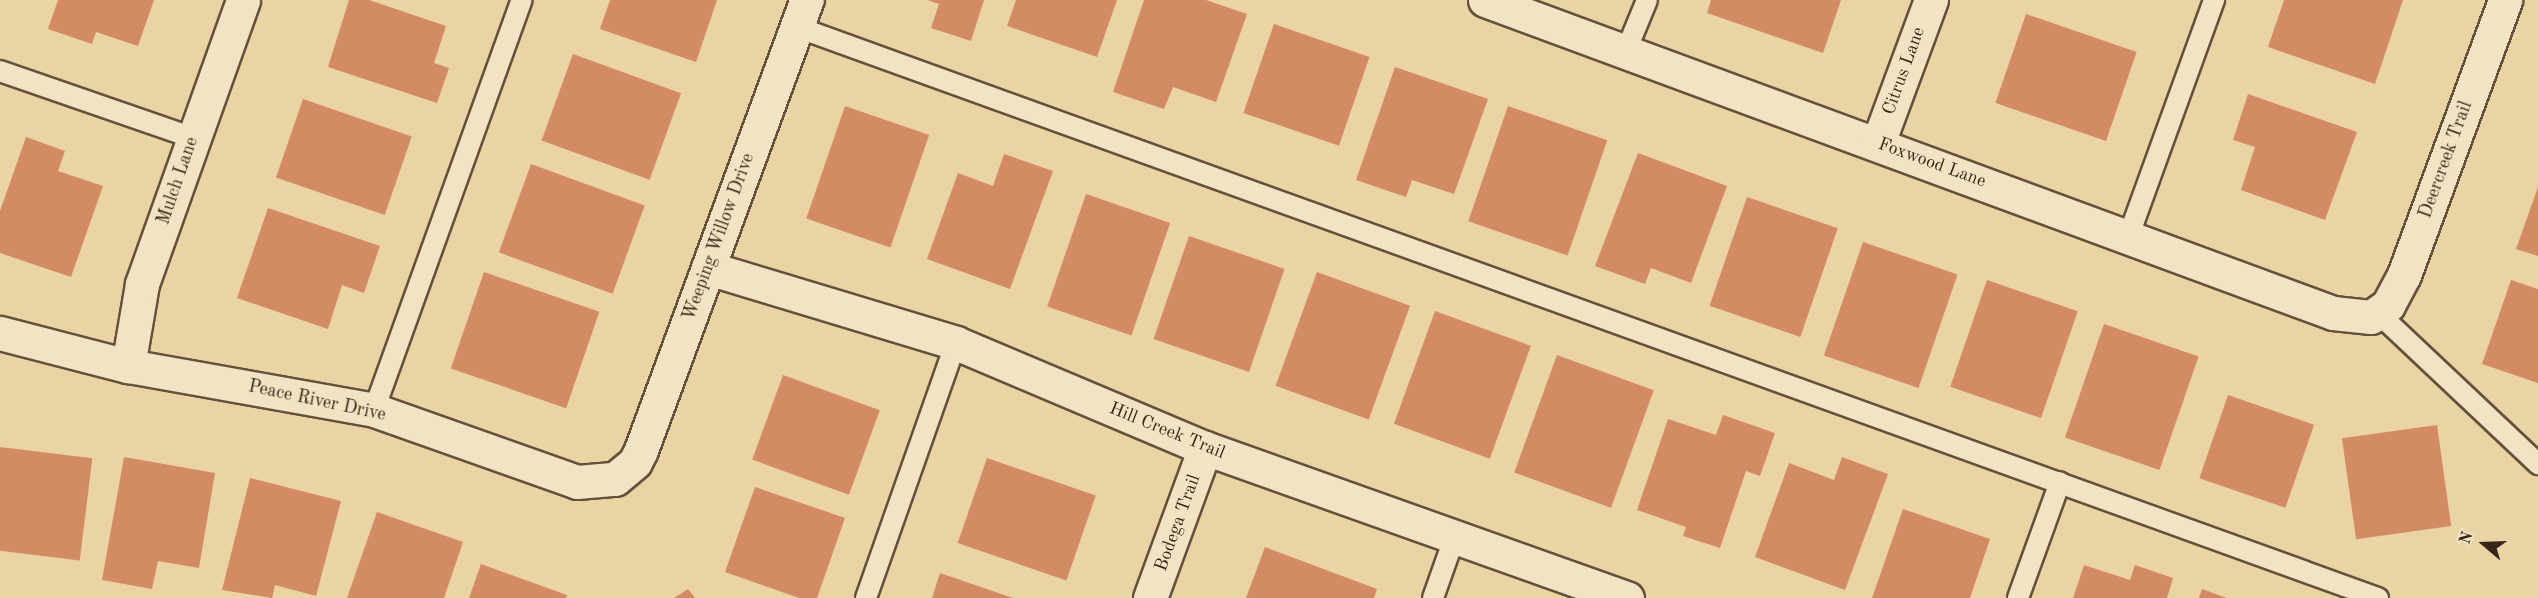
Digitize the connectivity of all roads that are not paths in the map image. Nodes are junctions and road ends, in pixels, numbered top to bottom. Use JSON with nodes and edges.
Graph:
{"nodes":[{"id":1,"x":243,"y":0,"type":"edge"},
{"id":2,"x":522,"y":0,"type":"edge"},
{"id":3,"x":1485,"y":0,"type":"edge"},
{"id":4,"x":1647,"y":0,"type":"edge"},
{"id":5,"x":1931,"y":0,"type":"edge"},
{"id":6,"x":2214,"y":0,"type":"edge"},
{"id":7,"x":2505,"y":0,"type":"edge"},
{"id":8,"x":802,"y":13,"type":"edge"},
{"id":9,"x":1626,"y":51,"type":"junction"},
{"id":10,"x":0,"y":71,"type":"edge"},
{"id":11,"x":193,"y":138,"type":"junction"},
{"id":12,"x":1878,"y":143,"type":"junction"},
{"id":13,"x":2129,"y":235,"type":"junction"},
{"id":14,"x":708,"y":268,"type":"junction"},
{"id":15,"x":2379,"y":314,"type":"junction"},
{"id":16,"x":0,"y":333,"type":"edge"},
{"id":17,"x":956,"y":343,"type":"junction"},
{"id":18,"x":128,"y":366,"type":"junction"},
{"id":19,"x":374,"y":410,"type":"junction"},
{"id":20,"x":1205,"y":448,"type":"junction"},
{"id":21,"x":2538,"y":464,"type":"edge"},
{"id":22,"x":626,"y":471,"type":"joint"},
{"id":23,"x":2060,"y":482,"type":"junction"},
{"id":24,"x":1455,"y":536,"type":"junction"},
{"id":25,"x":866,"y":598,"type":"edge"},
{"id":26,"x":1150,"y":598,"type":"edge"},
{"id":27,"x":1433,"y":598,"type":"edge"},
{"id":28,"x":1626,"y":598,"type":"edge"},
{"id":29,"x":2018,"y":598,"type":"edge"},
{"id":30,"x":2378,"y":598,"type":"edge"}],
"edges":[{"from":1,"to":11,"type":"street","name":"Mulch Lane"},
{"from":2,"to":19,"type":"lane"},
{"from":3,"to":9,"type":"street","name":"Foxwood Lane"},
{"from":4,"to":9,"type":"lane"},
{"from":5,"to":12,"type":"street","name":"Citrus Lane"},
{"from":6,"to":13,"type":"lane"},
{"from":7,"to":15,"type":"street","name":"Deercreek Trail"},
{"from":8,"to":14,"type":"street","name":"Weeping Willow Drive"},
{"from":8,"to":23,"type":"lane"},
{"from":9,"to":12,"type":"street","name":"Foxwood Lane"},
{"from":10,"to":11,"type":"lane"},
{"from":11,"to":18,"type":"street","name":"Mulch Lane"},
{"from":12,"to":13,"type":"street","name":"Foxwood Lane"},
{"from":13,"to":15,"type":"street","name":"Foxwood Lane"},
{"from":14,"to":17,"type":"street","name":"Hill Creek Trail"},
{"from":14,"to":22,"type":"street","name":"Weeping Willow Drive"},
{"from":15,"to":21,"type":"lane"},
{"from":16,"to":18,"type":"street","name":"Peace River Drive"},
{"from":17,"to":20,"type":"street","name":"Hill Creek Trail"},
{"from":17,"to":25,"type":"lane"},
{"from":18,"to":19,"type":"street","name":"Peace River Drive"},
{"from":19,"to":22,"type":"street","name":"Peace River Drive"},
{"from":20,"to":24,"type":"street","name":"Hill Creek Trail"},
{"from":20,"to":26,"type":"street","name":"Bodega Trail"},
{"from":23,"to":29,"type":"lane"},
{"from":23,"to":30,"type":"lane"},
{"from":24,"to":27,"type":"lane"},
{"from":24,"to":28,"type":"street","name":"Hill Creek Trail"}]}
